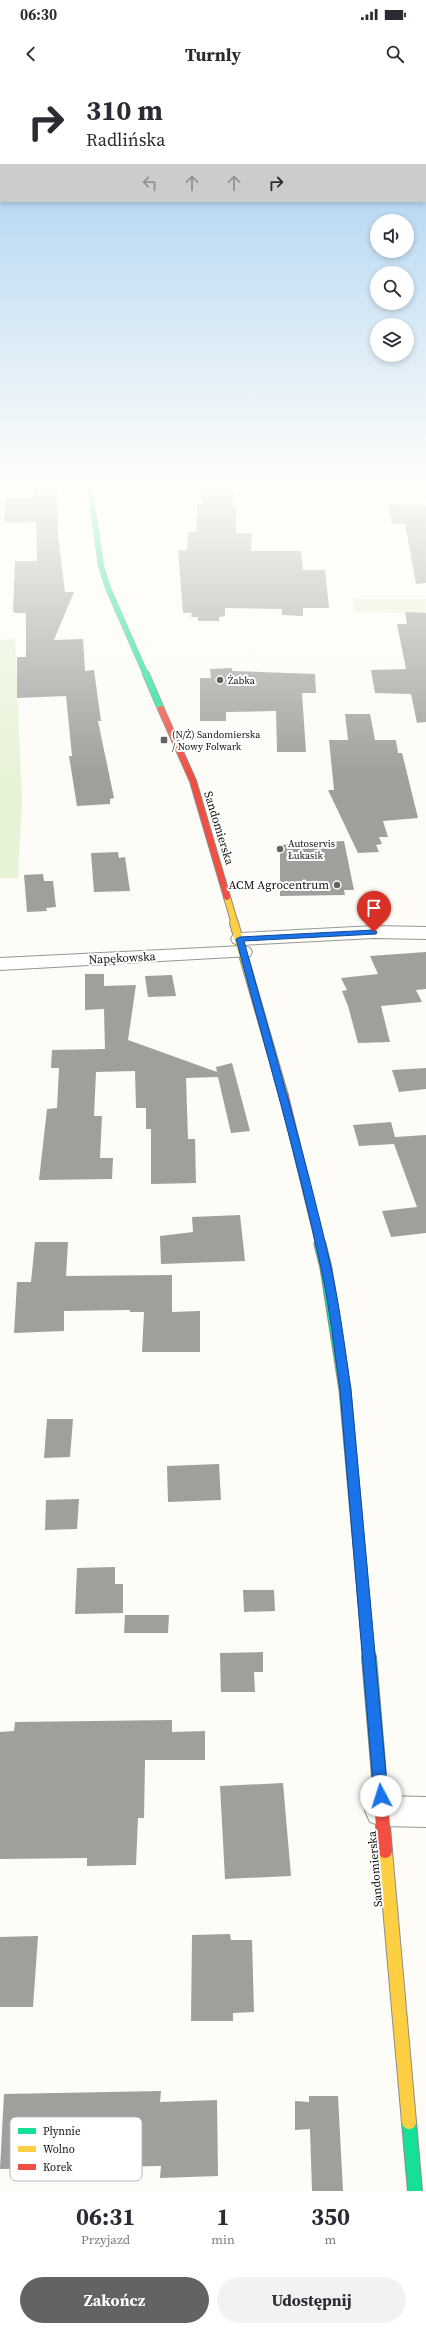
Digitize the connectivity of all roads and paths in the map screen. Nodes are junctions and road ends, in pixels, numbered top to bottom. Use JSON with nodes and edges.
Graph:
{"nodes":[{"id":1,"x":105,"y":580,"type":"edge"},
{"id":2,"x":426,"y":933,"type":"edge"},
{"id":3,"x":242,"y":946,"type":"junction"},
{"id":4,"x":0,"y":964,"type":"edge"},
{"id":5,"x":382,"y":1812,"type":"junction"},
{"id":6,"x":426,"y":1812,"type":"edge"},
{"id":7,"x":414,"y":2191,"type":"edge"}],
"edges":[{"from":1,"to":3,"type":"street","name":"Sandomierska"},
{"from":2,"to":3,"type":"street","name":"Napękowska"},
{"from":3,"to":4,"type":"street","name":"Napękowska"},
{"from":3,"to":5,"type":"street","name":"Sandomierska"},
{"from":5,"to":6,"type":"street"},
{"from":5,"to":7,"type":"street","name":"Sandomierska"}]}
